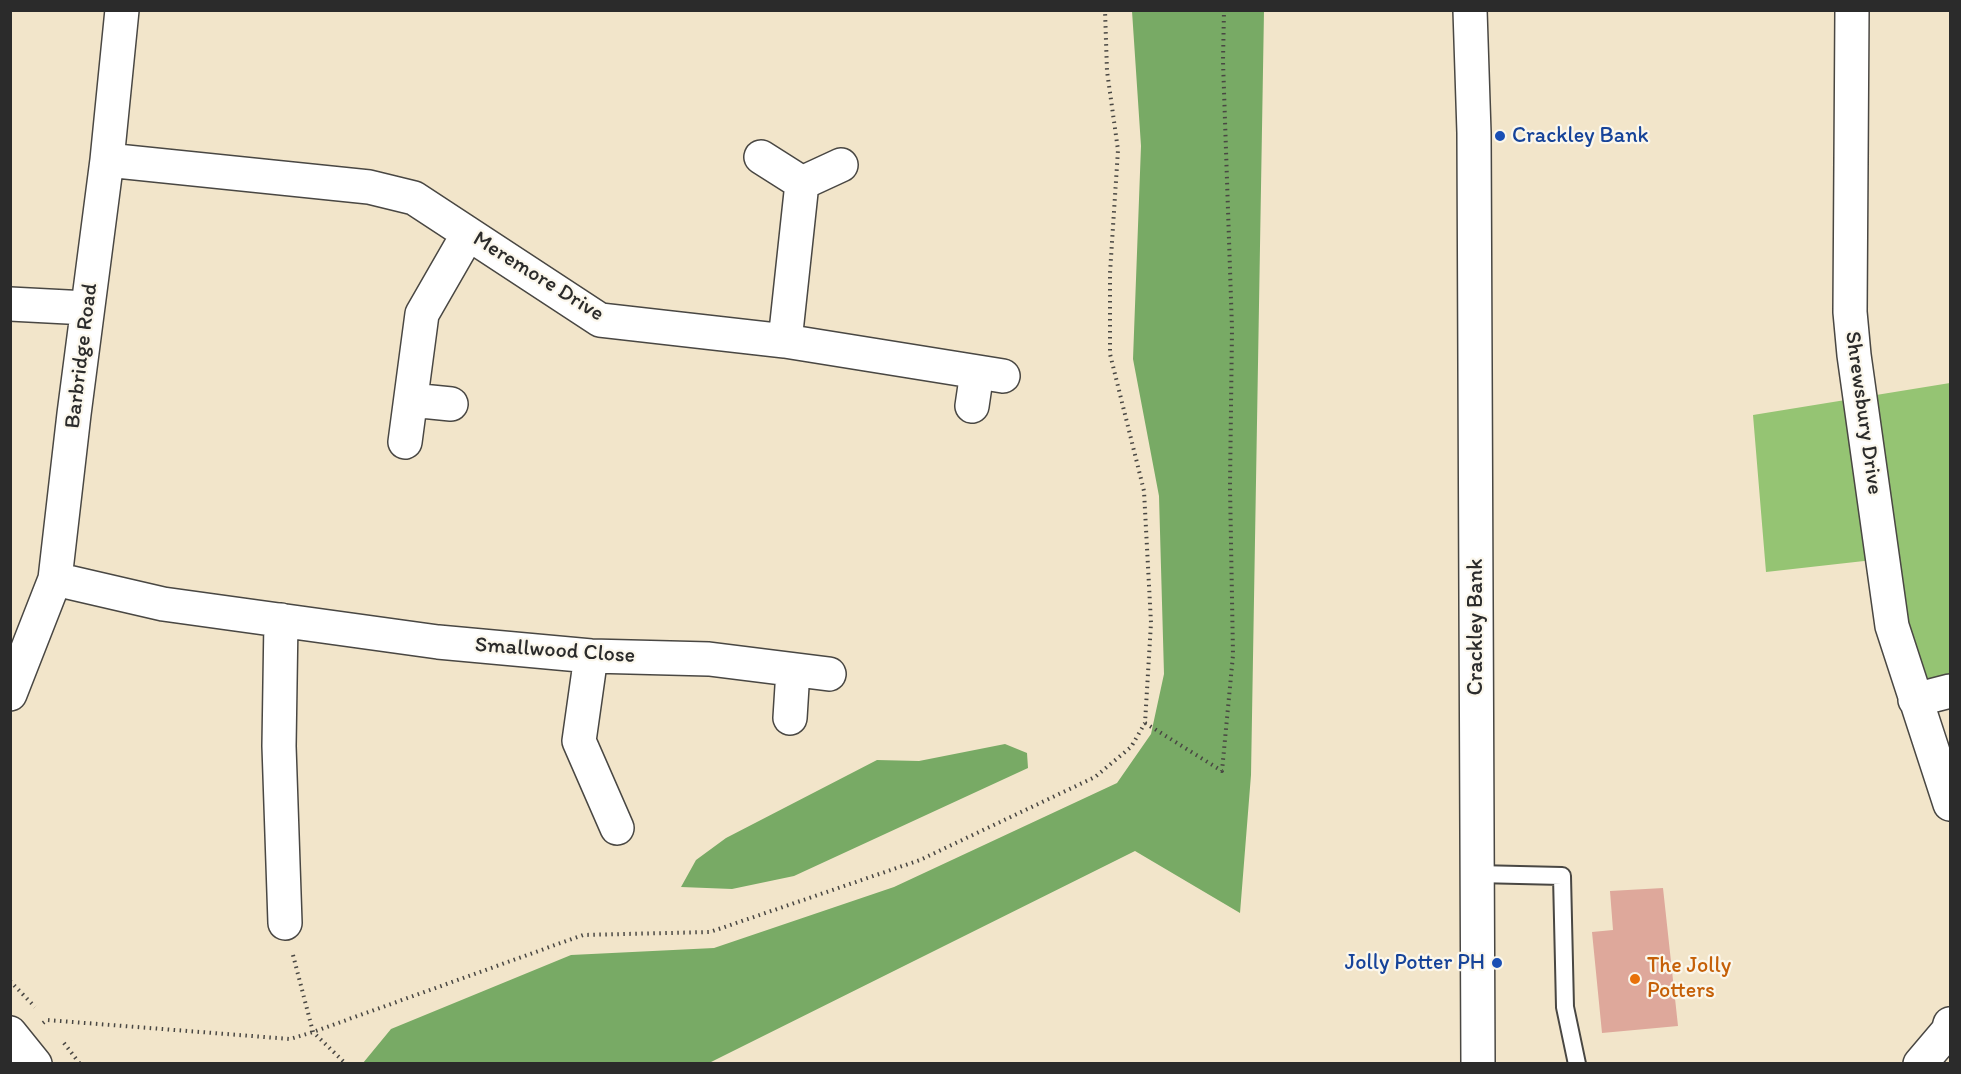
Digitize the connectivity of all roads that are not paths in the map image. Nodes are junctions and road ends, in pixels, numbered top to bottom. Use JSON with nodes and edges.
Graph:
{"nodes":[{"id":1,"x":122,"y":10,"type":"edge"},
{"id":2,"x":1470,"y":10,"type":"edge"},
{"id":3,"x":1852,"y":10,"type":"edge"},
{"id":4,"x":761,"y":157,"type":"dead end"},
{"id":5,"x":107,"y":160,"type":"junction"},
{"id":6,"x":841,"y":165,"type":"dead end"},
{"id":7,"x":802,"y":183,"type":"junction"},
{"id":8,"x":468,"y":234,"type":"junction"},
{"id":9,"x":10,"y":304,"type":"edge"},
{"id":10,"x":87,"y":308,"type":"junction"},
{"id":11,"x":785,"y":341,"type":"junction"},
{"id":12,"x":411,"y":400,"type":"junction"},
{"id":13,"x":451,"y":404,"type":"dead end"},
{"id":14,"x":972,"y":406,"type":"dead end"},
{"id":15,"x":405,"y":442,"type":"dead end"},
{"id":16,"x":54,"y":579,"type":"junction"},
{"id":17,"x":281,"y":620,"type":"junction"},
{"id":18,"x":591,"y":656,"type":"junction"},
{"id":19,"x":793,"y":670,"type":"junction"},
{"id":20,"x":829,"y":674,"type":"dead end"},
{"id":21,"x":1950,"y":691,"type":"edge"},
{"id":22,"x":10,"y":694,"type":"edge"},
{"id":23,"x":1915,"y":700,"type":"junction"},
{"id":24,"x":790,"y":718,"type":"dead end"},
{"id":25,"x":1950,"y":804,"type":"edge"},
{"id":26,"x":617,"y":828,"type":"dead end"},
{"id":27,"x":1477,"y":874,"type":"junction"},
{"id":28,"x":285,"y":923,"type":"road end"},
{"id":29,"x":1950,"y":1024,"type":"edge"},
{"id":30,"x":10,"y":1033,"type":"edge"},
{"id":31,"x":35,"y":1064,"type":"edge"},
{"id":32,"x":1478,"y":1064,"type":"edge"},
{"id":33,"x":1577,"y":1064,"type":"edge"},
{"id":34,"x":1920,"y":1064,"type":"edge"}],
"edges":[{"from":1,"to":5,"type":"street","name":"Barbridge Road"},
{"from":2,"to":27,"type":"street","name":"Crackley Bank"},
{"from":3,"to":23,"type":"street","name":"Shrewsbury Drive"},
{"from":4,"to":7,"type":"street"},
{"from":5,"to":8,"type":"street","name":"Meremore Drive"},
{"from":5,"to":10,"type":"street","name":"Barbridge Road"},
{"from":6,"to":7,"type":"street"},
{"from":7,"to":11,"type":"street"},
{"from":8,"to":11,"type":"street","name":"Meremore Drive"},
{"from":8,"to":12,"type":"street"},
{"from":9,"to":10,"type":"street"},
{"from":10,"to":16,"type":"street","name":"Barbridge Road"},
{"from":11,"to":14,"type":"street","name":"Meremore Drive"},
{"from":12,"to":13,"type":"street"},
{"from":12,"to":15,"type":"street"},
{"from":16,"to":17,"type":"street","name":"Smallwood Close"},
{"from":16,"to":22,"type":"street","name":"Barbridge Road"},
{"from":17,"to":18,"type":"street","name":"Smallwood Close"},
{"from":17,"to":28,"type":"street"},
{"from":18,"to":19,"type":"street","name":"Smallwood Close"},
{"from":18,"to":26,"type":"street"},
{"from":19,"to":20,"type":"street","name":"Smallwood Close"},
{"from":19,"to":24,"type":"street"},
{"from":21,"to":23,"type":"street"},
{"from":23,"to":25,"type":"street","name":"Shrewsbury Drive"},
{"from":27,"to":32,"type":"street","name":"Crackley Bank"},
{"from":27,"to":33,"type":"lane"},
{"from":29,"to":34,"type":"street"},
{"from":30,"to":31,"type":"street"}]}
